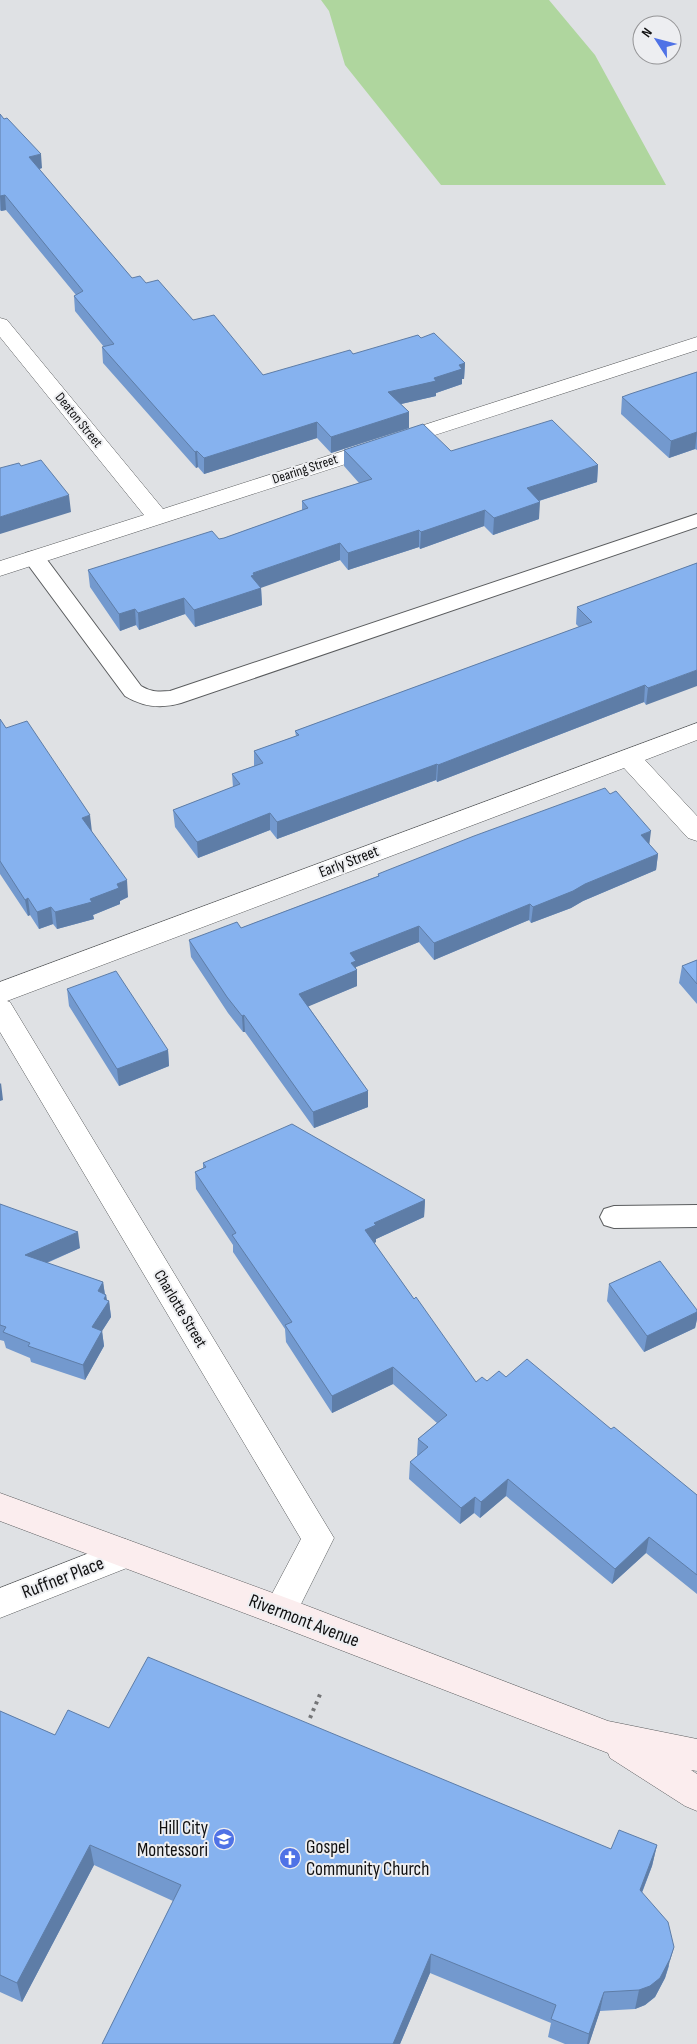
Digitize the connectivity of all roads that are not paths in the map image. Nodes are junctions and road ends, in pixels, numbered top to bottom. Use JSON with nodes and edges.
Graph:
{"nodes":[{"id":1,"x":0,"y":324,"type":"edge"},
{"id":2,"x":697,"y":343,"type":"edge"},
{"id":3,"x":158,"y":517,"type":"junction"},
{"id":4,"x":697,"y":520,"type":"edge"},
{"id":5,"x":34,"y":558,"type":"junction"},
{"id":6,"x":0,"y":569,"type":"edge"},
{"id":7,"x":697,"y":731,"type":"edge"},
{"id":8,"x":628,"y":757,"type":"junction"},
{"id":9,"x":697,"y":832,"type":"edge"},
{"id":10,"x":0,"y":993,"type":"edge"},
{"id":11,"x":0,"y":1009,"type":"edge"},
{"id":12,"x":697,"y":1216,"type":"edge"},
{"id":13,"x":614,"y":1217,"type":"dead end"},
{"id":14,"x":0,"y":1507,"type":"edge"},
{"id":15,"x":126,"y":1554,"type":"junction"},
{"id":16,"x":0,"y":1603,"type":"edge"},
{"id":17,"x":280,"y":1611,"type":"junction"},
{"id":18,"x":691,"y":1778,"type":"edge"}],
"edges":[{"from":1,"to":3,"type":"street","name":"Deaton Street"},
{"from":2,"to":3,"type":"street","name":"Dearing Street"},
{"from":3,"to":5,"type":"street","name":"Dearing Street"},
{"from":4,"to":5,"type":"lane"},
{"from":5,"to":6,"type":"street","name":"Dearing Street"},
{"from":7,"to":8,"type":"street","name":"Early Street"},
{"from":8,"to":9,"type":"street"},
{"from":8,"to":10,"type":"street","name":"Early Street"},
{"from":11,"to":17,"type":"street","name":"Charlotte Street"},
{"from":12,"to":13,"type":"lane"},
{"from":14,"to":15,"type":"main road","name":"Rivermont Avenue"},
{"from":15,"to":16,"type":"street","name":"Ruffner Place"},
{"from":15,"to":17,"type":"main road","name":"Rivermont Avenue"},
{"from":17,"to":18,"type":"main road","name":"Rivermont Avenue"}]}
